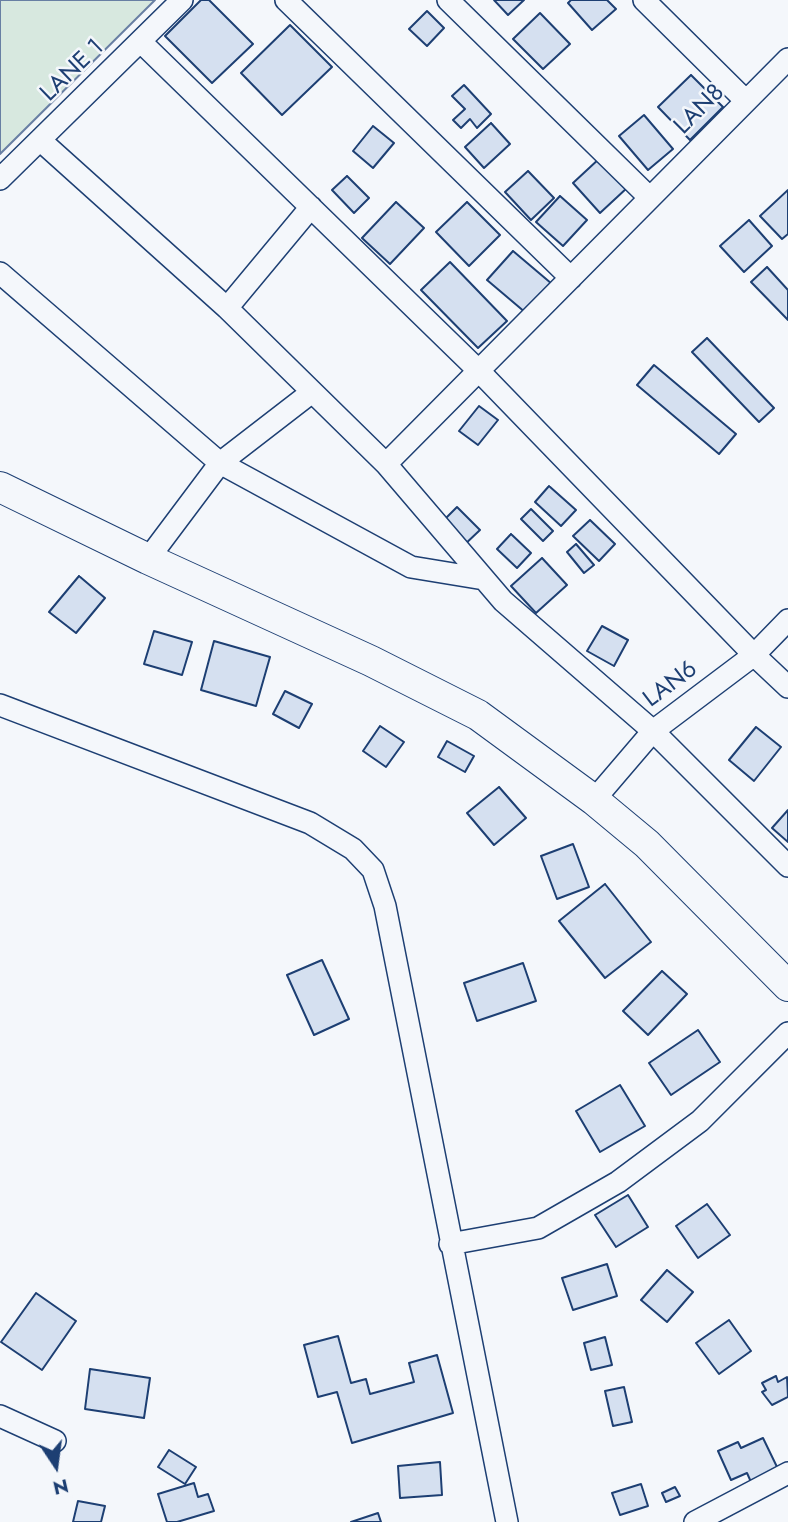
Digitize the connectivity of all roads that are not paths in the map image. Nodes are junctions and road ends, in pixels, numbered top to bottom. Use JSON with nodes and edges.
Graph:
{"nodes":[{"id":1,"x":182,"y":0,"type":"edge"},
{"id":2,"x":286,"y":0,"type":"edge"},
{"id":3,"x":448,"y":0,"type":"edge"},
{"id":4,"x":644,"y":0,"type":"edge"},
{"id":5,"x":141,"y":42,"type":"junction"},
{"id":6,"x":788,"y":59,"type":"edge"},
{"id":7,"x":746,"y":101,"type":"junction"},
{"id":8,"x":40,"y":140,"type":"junction"},
{"id":9,"x":0,"y":179,"type":"edge"},
{"id":10,"x":650,"y":198,"type":"junction"},
{"id":11,"x":311,"y":207,"type":"junction"},
{"id":12,"x":0,"y":273,"type":"edge"},
{"id":13,"x":571,"y":278,"type":"junction"},
{"id":14,"x":227,"y":308,"type":"junction"},
{"id":15,"x":479,"y":370,"type":"junction"},
{"id":16,"x":312,"y":392,"type":"junction"},
{"id":17,"x":220,"y":463,"type":"junction"},
{"id":18,"x":386,"y":464,"type":"junction"},
{"id":19,"x":0,"y":487,"type":"edge"},
{"id":20,"x":148,"y":559,"type":"junction"},
{"id":21,"x":484,"y":579,"type":"junction"},
{"id":22,"x":788,"y":620,"type":"edge"},
{"id":23,"x":754,"y":655,"type":"junction"},
{"id":24,"x":788,"y":687,"type":"edge"},
{"id":25,"x":0,"y":705,"type":"edge"},
{"id":26,"x":653,"y":731,"type":"junction"},
{"id":27,"x":594,"y":800,"type":"junction"},
{"id":28,"x":788,"y":866,"type":"edge"},
{"id":29,"x":787,"y":984,"type":"edge"},
{"id":30,"x":788,"y":1033,"type":"edge"},
{"id":31,"x":450,"y":1244,"type":"junction"},
{"id":32,"x":0,"y":1416,"type":"edge"},
{"id":33,"x":55,"y":1441,"type":"dead end"},
{"id":34,"x":788,"y":1473,"type":"edge"},
{"id":35,"x":507,"y":1522,"type":"edge"},
{"id":36,"x":695,"y":1522,"type":"edge"}],
"edges":[{"from":1,"to":5,"type":"street","name":"LANE 1"},
{"from":2,"to":13,"type":"street"},
{"from":3,"to":10,"type":"street"},
{"from":4,"to":7,"type":"street"},
{"from":5,"to":8,"type":"street","name":"LANE 1"},
{"from":5,"to":11,"type":"street"},
{"from":6,"to":7,"type":"street","name":"LAN8"},
{"from":7,"to":10,"type":"street","name":"LAN8"},
{"from":8,"to":9,"type":"street","name":"LANE 1"},
{"from":8,"to":14,"type":"street"},
{"from":10,"to":13,"type":"street","name":"LAN8"},
{"from":11,"to":14,"type":"street"},
{"from":11,"to":15,"type":"street"},
{"from":12,"to":17,"type":"street"},
{"from":13,"to":15,"type":"street","name":"LAN8"},
{"from":14,"to":16,"type":"street"},
{"from":15,"to":18,"type":"street","name":"LAN8"},
{"from":15,"to":23,"type":"street"},
{"from":16,"to":17,"type":"street"},
{"from":16,"to":18,"type":"street"},
{"from":17,"to":20,"type":"street"},
{"from":17,"to":21,"type":"street"},
{"from":18,"to":21,"type":"street"},
{"from":19,"to":20,"type":"main road"},
{"from":20,"to":27,"type":"main road"},
{"from":21,"to":26,"type":"street"},
{"from":22,"to":23,"type":"street","name":"LAN6"},
{"from":23,"to":24,"type":"street"},
{"from":23,"to":26,"type":"street","name":"LAN6"},
{"from":25,"to":31,"type":"street"},
{"from":26,"to":27,"type":"street","name":"LAN6"},
{"from":26,"to":28,"type":"street"},
{"from":27,"to":29,"type":"main road"},
{"from":30,"to":31,"type":"street"},
{"from":31,"to":35,"type":"street"},
{"from":32,"to":33,"type":"street"},
{"from":34,"to":36,"type":"street"}]}
